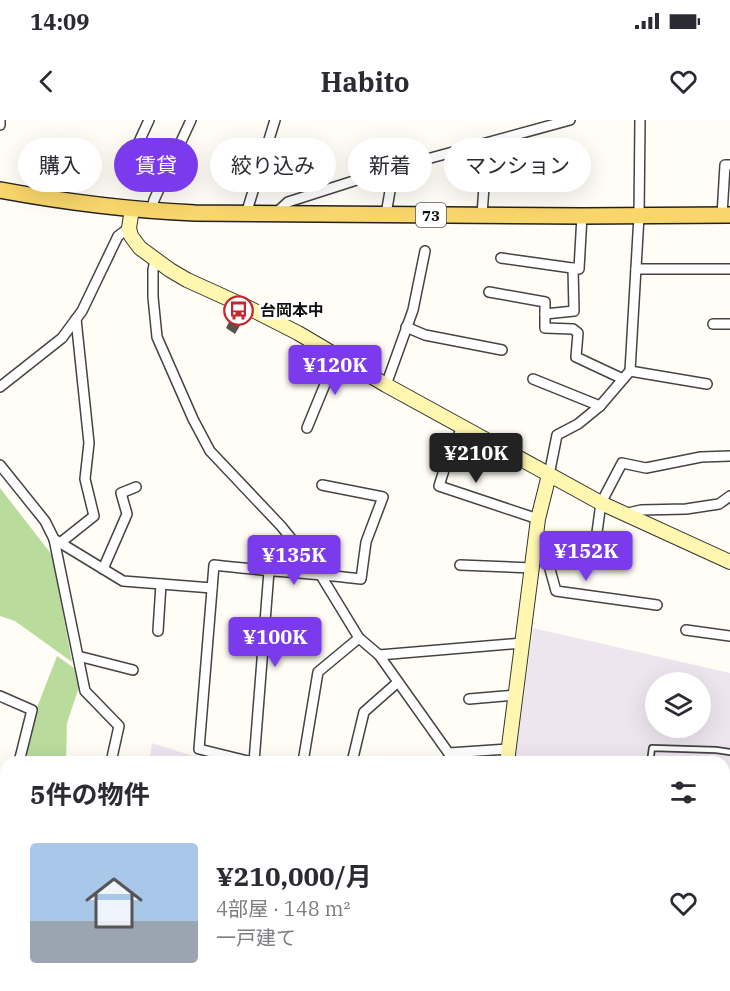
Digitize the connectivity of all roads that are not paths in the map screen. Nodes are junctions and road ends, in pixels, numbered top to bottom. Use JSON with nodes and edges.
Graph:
{"nodes":[{"id":1,"x":0,"y":120,"type":"edge"},
{"id":2,"x":148,"y":120,"type":"edge"},
{"id":3,"x":191,"y":120,"type":"edge"},
{"id":4,"x":275,"y":120,"type":"edge"},
{"id":5,"x":570,"y":120,"type":"edge"},
{"id":6,"x":640,"y":120,"type":"edge"},
{"id":7,"x":0,"y":125,"type":"edge"},
{"id":8,"x":140,"y":138,"type":"edge"},
{"id":9,"x":183,"y":138,"type":"edge"},
{"id":10,"x":505,"y":138,"type":"edge"},
{"id":11,"x":730,"y":165,"type":"edge"},
{"id":12,"x":348,"y":183,"type":"edge"},
{"id":13,"x":0,"y":190,"type":"edge"},
{"id":14,"x":158,"y":192,"type":"edge"},
{"id":15,"x":390,"y":192,"type":"edge"},
{"id":16,"x":484,"y":192,"type":"edge"},
{"id":17,"x":132,"y":209,"type":"junction"},
{"id":18,"x":151,"y":211,"type":"junction"},
{"id":19,"x":246,"y":214,"type":"junction"},
{"id":20,"x":275,"y":214,"type":"junction"},
{"id":21,"x":386,"y":214,"type":"junction"},
{"id":22,"x":482,"y":215,"type":"junction"},
{"id":23,"x":726,"y":215,"type":"edge"},
{"id":24,"x":582,"y":216,"type":"junction"},
{"id":25,"x":639,"y":216,"type":"junction"},
{"id":26,"x":129,"y":228,"type":"junction"},
{"id":27,"x":425,"y":251,"type":"dead end"},
{"id":28,"x":501,"y":258,"type":"dead end"},
{"id":29,"x":155,"y":260,"type":"junction"},
{"id":30,"x":573,"y":268,"type":"junction"},
{"id":31,"x":636,"y":269,"type":"junction"},
{"id":32,"x":730,"y":269,"type":"edge"},
{"id":33,"x":489,"y":292,"type":"dead end"},
{"id":34,"x":545,"y":314,"type":"junction"},
{"id":35,"x":76,"y":319,"type":"junction"},
{"id":36,"x":713,"y":324,"type":"dead end"},
{"id":37,"x":730,"y":324,"type":"edge"},
{"id":38,"x":406,"y":327,"type":"junction"},
{"id":39,"x":502,"y":350,"type":"dead end"},
{"id":40,"x":335,"y":354,"type":"junction"},
{"id":41,"x":630,"y":371,"type":"junction"},
{"id":42,"x":533,"y":379,"type":"dead end"},
{"id":43,"x":624,"y":379,"type":"junction"},
{"id":44,"x":386,"y":384,"type":"junction"},
{"id":45,"x":707,"y":384,"type":"dead end"},
{"id":46,"x":0,"y":387,"type":"edge"},
{"id":47,"x":600,"y":406,"type":"junction"},
{"id":48,"x":462,"y":427,"type":"junction"},
{"id":49,"x":307,"y":428,"type":"dead end"},
{"id":50,"x":730,"y":456,"type":"edge"},
{"id":51,"x":0,"y":465,"type":"edge"},
{"id":52,"x":549,"y":475,"type":"junction"},
{"id":53,"x":322,"y":485,"type":"dead end"},
{"id":54,"x":136,"y":487,"type":"dead end"},
{"id":55,"x":730,"y":494,"type":"edge"},
{"id":56,"x":601,"y":503,"type":"junction"},
{"id":57,"x":624,"y":514,"type":"junction"},
{"id":58,"x":538,"y":519,"type":"junction"},
{"id":59,"x":57,"y":541,"type":"junction"},
{"id":60,"x":595,"y":547,"type":"dead end"},
{"id":61,"x":534,"y":551,"type":"junction"},
{"id":62,"x":730,"y":562,"type":"edge"},
{"id":63,"x":460,"y":564,"type":"dead end"},
{"id":64,"x":532,"y":568,"type":"junction"},
{"id":65,"x":103,"y":569,"type":"junction"},
{"id":66,"x":268,"y":571,"type":"junction"},
{"id":67,"x":320,"y":574,"type":"junction"},
{"id":68,"x":161,"y":584,"type":"junction"},
{"id":69,"x":212,"y":588,"type":"junction"},
{"id":70,"x":657,"y":605,"type":"dead end"},
{"id":71,"x":686,"y":630,"type":"dead end"},
{"id":72,"x":158,"y":631,"type":"dead end"},
{"id":73,"x":730,"y":636,"type":"edge"},
{"id":74,"x":360,"y":638,"type":"junction"},
{"id":75,"x":522,"y":643,"type":"junction"},
{"id":76,"x":379,"y":655,"type":"junction"},
{"id":77,"x":78,"y":656,"type":"junction"},
{"id":78,"x":133,"y":670,"type":"dead end"},
{"id":79,"x":399,"y":682,"type":"junction"},
{"id":80,"x":515,"y":695,"type":"junction"},
{"id":81,"x":0,"y":696,"type":"edge"},
{"id":82,"x":469,"y":699,"type":"dead end"},
{"id":83,"x":730,"y":752,"type":"edge"},
{"id":84,"x":449,"y":753,"type":"junction"},
{"id":85,"x":508,"y":755,"type":"edge"},
{"id":86,"x":20,"y":756,"type":"edge"},
{"id":87,"x":112,"y":756,"type":"edge"},
{"id":88,"x":228,"y":756,"type":"edge"},
{"id":89,"x":253,"y":756,"type":"edge"},
{"id":90,"x":304,"y":756,"type":"edge"},
{"id":91,"x":353,"y":756,"type":"edge"},
{"id":92,"x":451,"y":756,"type":"edge"},
{"id":93,"x":651,"y":756,"type":"edge"}],
"edges":[{"from":1,"to":7,"type":"street"},
{"from":2,"to":8,"type":"street"},
{"from":3,"to":9,"type":"street"},
{"from":4,"to":19,"type":"street"},
{"from":5,"to":10,"type":"street"},
{"from":6,"to":25,"type":"street"},
{"from":11,"to":23,"type":"street"},
{"from":12,"to":20,"type":"street"},
{"from":13,"to":17,"type":"main road","number":"73"},
{"from":14,"to":18,"type":"street"},
{"from":15,"to":21,"type":"street"},
{"from":16,"to":22,"type":"street"},
{"from":17,"to":18,"type":"main road","number":"73"},
{"from":17,"to":26,"type":"street"},
{"from":18,"to":19,"type":"main road","number":"73"},
{"from":19,"to":20,"type":"main road","number":"73"},
{"from":20,"to":21,"type":"main road","number":"73"},
{"from":21,"to":22,"type":"main road","number":"73"},
{"from":22,"to":24,"type":"main road","number":"73"},
{"from":23,"to":25,"type":"main road","number":"73"},
{"from":24,"to":25,"type":"main road","number":"73"},
{"from":24,"to":30,"type":"street"},
{"from":25,"to":31,"type":"street"},
{"from":26,"to":29,"type":"street"},
{"from":26,"to":35,"type":"street"},
{"from":27,"to":38,"type":"street"},
{"from":28,"to":30,"type":"street"},
{"from":29,"to":40,"type":"street"},
{"from":29,"to":67,"type":"street"},
{"from":30,"to":34,"type":"street"},
{"from":31,"to":32,"type":"street"},
{"from":31,"to":41,"type":"street"},
{"from":33,"to":34,"type":"street"},
{"from":34,"to":43,"type":"street"},
{"from":35,"to":46,"type":"street"},
{"from":35,"to":59,"type":"street"},
{"from":36,"to":37,"type":"street"},
{"from":38,"to":39,"type":"street"},
{"from":38,"to":44,"type":"street"},
{"from":40,"to":44,"type":"street"},
{"from":40,"to":49,"type":"street"},
{"from":41,"to":43,"type":"street"},
{"from":41,"to":45,"type":"street"},
{"from":42,"to":47,"type":"street"},
{"from":43,"to":47,"type":"street"},
{"from":44,"to":48,"type":"street"},
{"from":47,"to":52,"type":"street"},
{"from":48,"to":52,"type":"street"},
{"from":48,"to":58,"type":"street"},
{"from":50,"to":56,"type":"street"},
{"from":51,"to":59,"type":"street"},
{"from":52,"to":56,"type":"street"},
{"from":52,"to":58,"type":"street"},
{"from":53,"to":67,"type":"street"},
{"from":54,"to":65,"type":"street"},
{"from":55,"to":57,"type":"street"},
{"from":56,"to":57,"type":"street"},
{"from":56,"to":60,"type":"street"},
{"from":57,"to":62,"type":"street"},
{"from":58,"to":61,"type":"street"},
{"from":59,"to":65,"type":"street"},
{"from":59,"to":77,"type":"street"},
{"from":61,"to":64,"type":"street"},
{"from":61,"to":70,"type":"street"},
{"from":63,"to":64,"type":"street"},
{"from":64,"to":75,"type":"street"},
{"from":65,"to":68,"type":"street"},
{"from":66,"to":67,"type":"street"},
{"from":66,"to":69,"type":"street"},
{"from":66,"to":89,"type":"street"},
{"from":67,"to":74,"type":"street"},
{"from":68,"to":69,"type":"street"},
{"from":68,"to":72,"type":"street"},
{"from":69,"to":88,"type":"street"},
{"from":71,"to":73,"type":"street"},
{"from":74,"to":76,"type":"street"},
{"from":74,"to":90,"type":"street"},
{"from":75,"to":76,"type":"street"},
{"from":75,"to":80,"type":"street"},
{"from":76,"to":79,"type":"street"},
{"from":77,"to":78,"type":"street"},
{"from":77,"to":87,"type":"street"},
{"from":79,"to":84,"type":"street"},
{"from":79,"to":91,"type":"street"},
{"from":80,"to":82,"type":"street"},
{"from":80,"to":85,"type":"street"},
{"from":81,"to":86,"type":"street"},
{"from":83,"to":93,"type":"lane"},
{"from":84,"to":85,"type":"street"},
{"from":84,"to":92,"type":"street"}]}
